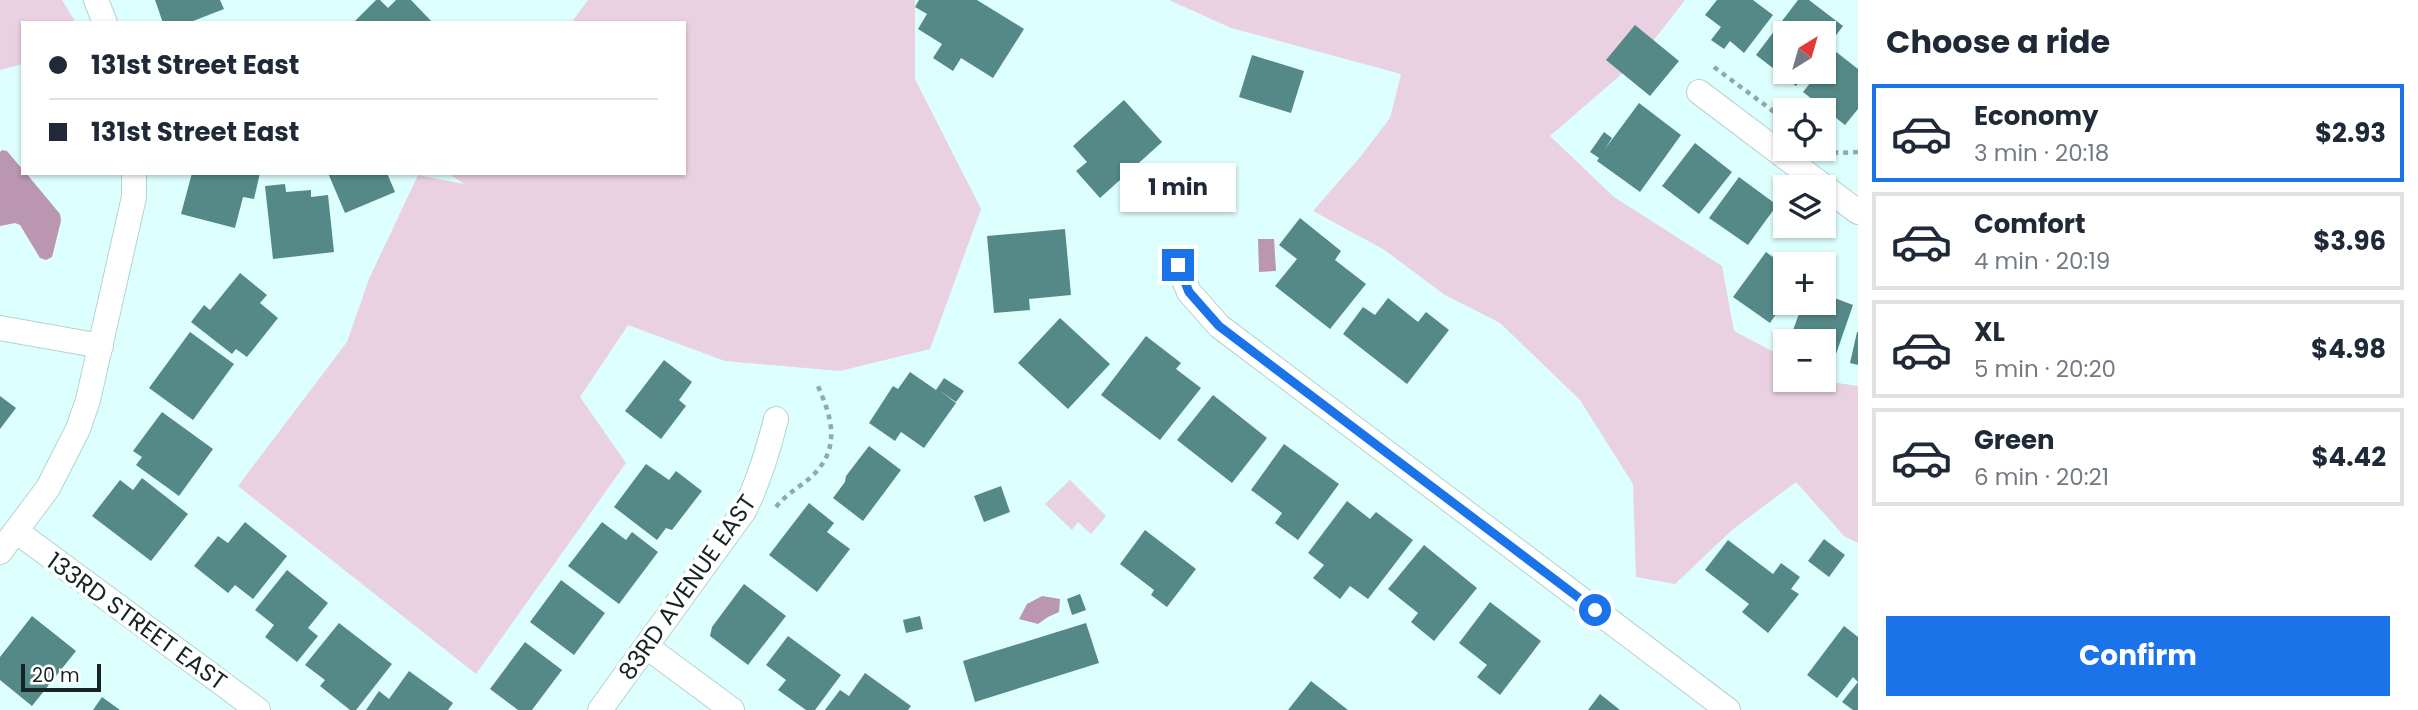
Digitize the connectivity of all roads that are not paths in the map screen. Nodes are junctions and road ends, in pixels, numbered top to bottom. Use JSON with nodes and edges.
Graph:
{"nodes":[{"id":1,"x":96,"y":0,"type":"edge"},
{"id":2,"x":104,"y":21,"type":"edge"},
{"id":3,"x":1699,"y":92,"type":"dead end"},
{"id":4,"x":134,"y":175,"type":"edge"},
{"id":5,"x":1858,"y":212,"type":"edge"},
{"id":6,"x":1178,"y":265,"type":"dead end"},
{"id":7,"x":0,"y":328,"type":"edge"},
{"id":8,"x":101,"y":346,"type":"junction"},
{"id":9,"x":776,"y":419,"type":"dead end"},
{"id":10,"x":16,"y":531,"type":"junction"},
{"id":11,"x":0,"y":552,"type":"edge"},
{"id":12,"x":647,"y":647,"type":"junction"},
{"id":13,"x":258,"y":710,"type":"edge"},
{"id":14,"x":600,"y":710,"type":"edge"},
{"id":15,"x":732,"y":710,"type":"edge"},
{"id":16,"x":1728,"y":710,"type":"edge"}],
"edges":[{"from":1,"to":2,"type":"street"},
{"from":3,"to":5,"type":"street"},
{"from":4,"to":8,"type":"street"},
{"from":6,"to":16,"type":"street"},
{"from":7,"to":8,"type":"street"},
{"from":8,"to":10,"type":"street"},
{"from":9,"to":12,"type":"street","name":"83RD AVENUE EAST"},
{"from":10,"to":11,"type":"street"},
{"from":10,"to":13,"type":"street","name":"133RD STREET EAST"},
{"from":12,"to":14,"type":"street","name":"83RD AVENUE EAST"},
{"from":12,"to":15,"type":"street"}]}
